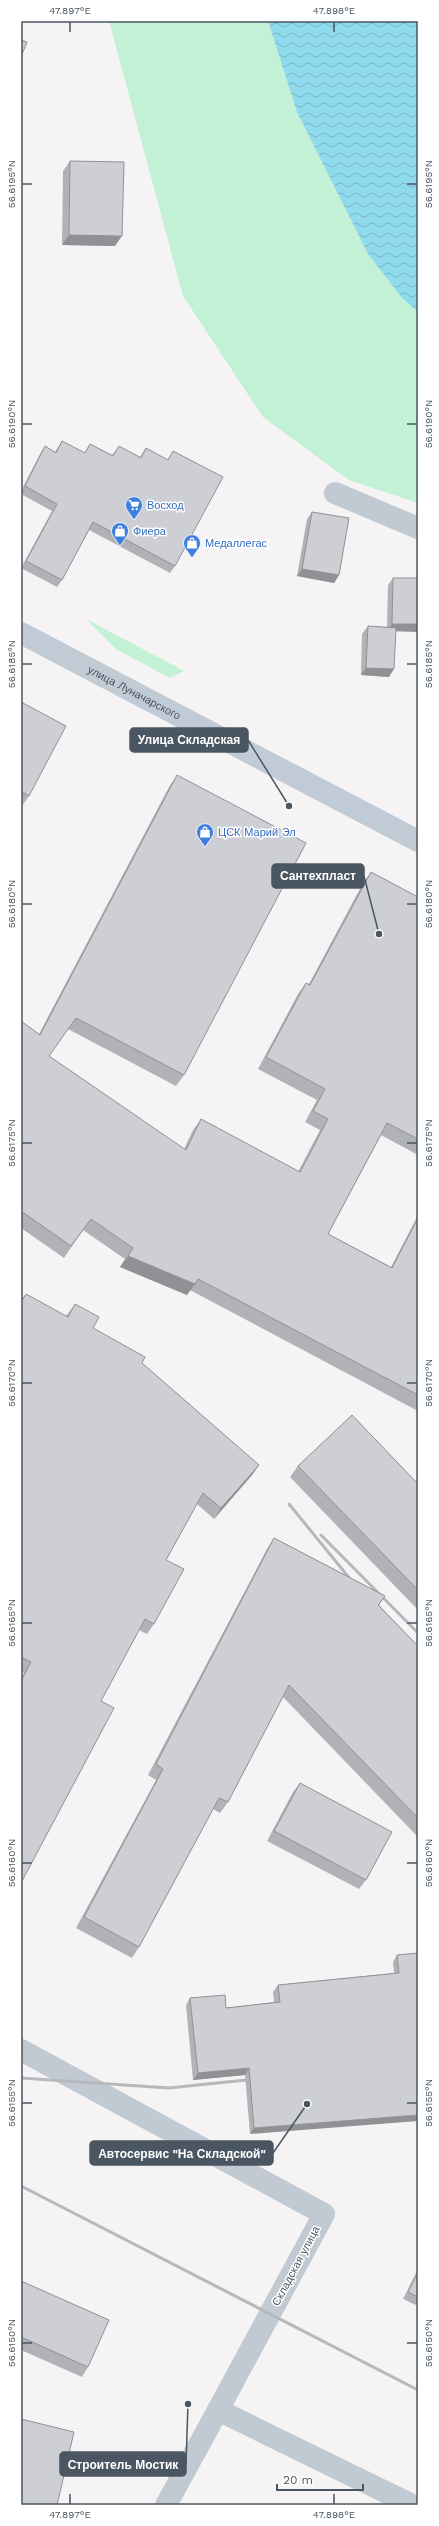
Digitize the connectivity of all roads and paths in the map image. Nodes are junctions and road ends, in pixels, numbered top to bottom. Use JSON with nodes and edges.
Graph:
{"nodes":[{"id":1,"x":335,"y":494,"type":"dead end"},
{"id":2,"x":418,"y":528,"type":"edge"},
{"id":3,"x":21,"y":633,"type":"edge"},
{"id":4,"x":418,"y":841,"type":"edge"},
{"id":5,"x":21,"y":2050,"type":"edge"},
{"id":6,"x":218,"y":2410,"type":"junction"},
{"id":7,"x":166,"y":2505,"type":"edge"},
{"id":8,"x":412,"y":2505,"type":"edge"}],
"edges":[{"from":1,"to":2,"type":"street"},
{"from":3,"to":4,"type":"main road","name":"улица Луначарского"},
{"from":5,"to":6,"type":"street","name":"Складская улица"},
{"from":6,"to":7,"type":"street"},
{"from":6,"to":8,"type":"street"}]}
